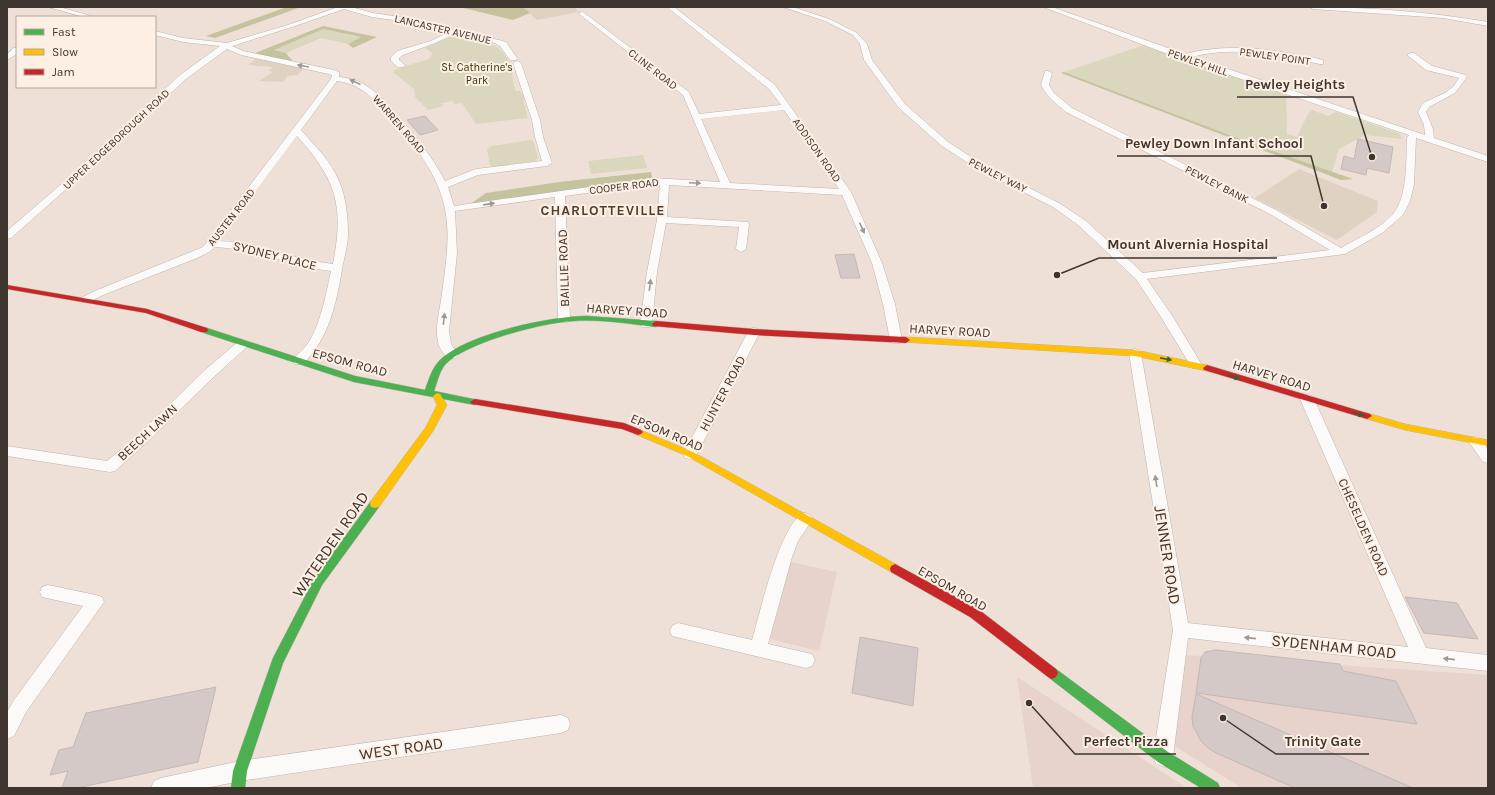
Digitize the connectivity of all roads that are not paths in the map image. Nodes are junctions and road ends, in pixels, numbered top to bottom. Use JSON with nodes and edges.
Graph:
{"nodes":[{"id":1,"x":52,"y":7,"type":"edge"},
{"id":2,"x":344,"y":7,"type":"edge"},
{"id":3,"x":670,"y":7,"type":"edge"},
{"id":4,"x":786,"y":7,"type":"edge"},
{"id":5,"x":1046,"y":7,"type":"edge"},
{"id":6,"x":1313,"y":7,"type":"edge"},
{"id":7,"x":68,"y":11,"type":"junction"},
{"id":8,"x":581,"y":14,"type":"dead end"},
{"id":9,"x":60,"y":16,"type":"edge"},
{"id":10,"x":88,"y":16,"type":"edge"},
{"id":11,"x":1488,"y":24,"type":"edge"},
{"id":12,"x":454,"y":32,"type":"junction"},
{"id":13,"x":156,"y":33,"type":"edge"},
{"id":14,"x":229,"y":47,"type":"junction"},
{"id":15,"x":16,"y":51,"type":"edge"},
{"id":16,"x":1411,"y":55,"type":"dead end"},
{"id":17,"x":1184,"y":57,"type":"junction"},
{"id":18,"x":7,"y":58,"type":"edge"},
{"id":19,"x":1320,"y":62,"type":"dead end"},
{"id":20,"x":401,"y":65,"type":"dead end"},
{"id":21,"x":1048,"y":73,"type":"dead end"},
{"id":22,"x":336,"y":79,"type":"junction"},
{"id":23,"x":787,"y":107,"type":"junction"},
{"id":24,"x":695,"y":117,"type":"junction"},
{"id":25,"x":297,"y":131,"type":"junction"},
{"id":26,"x":1414,"y":134,"type":"junction"},
{"id":27,"x":1429,"y":139,"type":"junction"},
{"id":28,"x":1488,"y":158,"type":"edge"},
{"id":29,"x":665,"y":181,"type":"junction"},
{"id":30,"x":726,"y":184,"type":"junction"},
{"id":31,"x":442,"y":185,"type":"junction"},
{"id":32,"x":846,"y":192,"type":"junction"},
{"id":33,"x":560,"y":194,"type":"junction"},
{"id":34,"x":450,"y":209,"type":"junction"},
{"id":35,"x":662,"y":220,"type":"junction"},
{"id":36,"x":7,"y":236,"type":"edge"},
{"id":37,"x":212,"y":244,"type":"junction"},
{"id":38,"x":741,"y":249,"type":"dead end"},
{"id":39,"x":1341,"y":252,"type":"junction"},
{"id":40,"x":337,"y":268,"type":"junction"},
{"id":41,"x":1140,"y":277,"type":"junction"},
{"id":42,"x":7,"y":287,"type":"edge"},
{"id":43,"x":85,"y":300,"type":"junction"},
{"id":44,"x":564,"y":319,"type":"junction"},
{"id":45,"x":646,"y":324,"type":"junction"},
{"id":46,"x":754,"y":332,"type":"junction"},
{"id":47,"x":896,"y":340,"type":"junction"},
{"id":48,"x":243,"y":344,"type":"junction"},
{"id":49,"x":1135,"y":353,"type":"junction"},
{"id":50,"x":452,"y":355,"type":"junction"},
{"id":51,"x":299,"y":361,"type":"junction"},
{"id":52,"x":1196,"y":365,"type":"junction"},
{"id":53,"x":432,"y":395,"type":"junction"},
{"id":54,"x":1307,"y":399,"type":"junction"},
{"id":55,"x":1482,"y":443,"type":"edge"},
{"id":56,"x":7,"y":451,"type":"edge"},
{"id":57,"x":690,"y":454,"type":"junction"},
{"id":58,"x":1488,"y":458,"type":"edge"},
{"id":59,"x":805,"y":520,"type":"junction"},
{"id":60,"x":48,"y":592,"type":"dead end"},
{"id":61,"x":1181,"y":630,"type":"junction"},
{"id":62,"x":678,"y":631,"type":"dead end"},
{"id":63,"x":758,"y":649,"type":"junction"},
{"id":64,"x":1421,"y":656,"type":"junction"},
{"id":65,"x":806,"y":660,"type":"dead end"},
{"id":66,"x":1488,"y":663,"type":"edge"},
{"id":67,"x":561,"y":724,"type":"dead end"},
{"id":68,"x":7,"y":730,"type":"edge"},
{"id":69,"x":1163,"y":757,"type":"junction"},
{"id":70,"x":239,"y":780,"type":"edge"},
{"id":71,"x":161,"y":788,"type":"edge"},
{"id":72,"x":1213,"y":788,"type":"edge"}],
"edges":[{"from":1,"to":7,"type":"street"},
{"from":2,"to":12,"type":"street","name":"LANCASTER AVENUE"},
{"from":2,"to":14,"type":"street","name":"LANCASTER AVENUE"},
{"from":3,"to":23,"type":"street","name":"ADDISON ROAD"},
{"from":4,"to":41,"type":"street","name":"PEWLEY WAY"},
{"from":5,"to":17,"type":"street","name":"PEWLEY HILL"},
{"from":6,"to":11,"type":"street"},
{"from":7,"to":9,"type":"street"},
{"from":7,"to":10,"type":"street"},
{"from":8,"to":24,"type":"street","name":"CLINE ROAD"},
{"from":12,"to":20,"type":"street"},
{"from":12,"to":31,"type":"street","name":"LANCASTER AVENUE"},
{"from":13,"to":14,"type":"street","name":"WARREN ROAD"},
{"from":22,"to":14,"type":"street","name":"WARREN ROAD","one_way":true},
{"from":14,"to":36,"type":"street","name":"UPPER EDGEBOROUGH ROAD"},
{"from":15,"to":18,"type":"street"},
{"from":16,"to":27,"type":"street"},
{"from":17,"to":19,"type":"street","name":"PEWLEY POINT"},
{"from":17,"to":26,"type":"street","name":"PEWLEY HILL"},
{"from":21,"to":39,"type":"street","name":"PEWLEY BANK"},
{"from":22,"to":25,"type":"street","name":"AUSTEN ROAD"},
{"from":31,"to":22,"type":"street","name":"WARREN ROAD","one_way":true},
{"from":23,"to":24,"type":"street"},
{"from":23,"to":32,"type":"street","name":"ADDISON ROAD"},
{"from":24,"to":30,"type":"street","name":"CLINE ROAD"},
{"from":25,"to":37,"type":"street","name":"AUSTEN ROAD"},
{"from":25,"to":40,"type":"street"},
{"from":26,"to":27,"type":"street","name":"PEWLEY HILL"},
{"from":26,"to":39,"type":"street"},
{"from":27,"to":28,"type":"street","name":"PEWLEY HILL"},
{"from":29,"to":30,"type":"street","name":"COOPER ROAD","one_way":true},
{"from":29,"to":33,"type":"street","name":"COOPER ROAD"},
{"from":29,"to":35,"type":"street"},
{"from":30,"to":32,"type":"street","name":"COOPER ROAD"},
{"from":31,"to":34,"type":"street","name":"WARREN ROAD"},
{"from":32,"to":47,"type":"street","name":"ADDISON ROAD","one_way":true},
{"from":34,"to":33,"type":"street","name":"COOPER ROAD","one_way":true},
{"from":33,"to":44,"type":"street","name":"BAILLIE ROAD"},
{"from":50,"to":34,"type":"street","name":"WARREN ROAD","one_way":true},
{"from":35,"to":38,"type":"street"},
{"from":45,"to":35,"type":"street","one_way":true},
{"from":37,"to":40,"type":"street","name":"SYDNEY PLACE"},
{"from":37,"to":43,"type":"street","name":"AUSTEN ROAD"},
{"from":39,"to":41,"type":"street"},
{"from":40,"to":51,"type":"street"},
{"from":41,"to":52,"type":"street","name":"PEWLEY WAY"},
{"from":42,"to":43,"type":"main road","name":"EPSOM ROAD"},
{"from":43,"to":48,"type":"main road","name":"EPSOM ROAD"},
{"from":44,"to":45,"type":"main road","name":"HARVEY ROAD"},
{"from":44,"to":50,"type":"main road","name":"HARVEY ROAD"},
{"from":45,"to":46,"type":"main road","name":"HARVEY ROAD"},
{"from":46,"to":47,"type":"main road","name":"HARVEY ROAD"},
{"from":46,"to":57,"type":"street","name":"HUNTER ROAD"},
{"from":47,"to":49,"type":"main road","name":"HARVEY ROAD"},
{"from":48,"to":51,"type":"main road","name":"EPSOM ROAD"},
{"from":48,"to":56,"type":"street","name":"BEECH LAWN"},
{"from":49,"to":52,"type":"main road","name":"HARVEY ROAD","one_way":true},
{"from":61,"to":49,"type":"street","name":"JENNER ROAD","one_way":true},
{"from":50,"to":53,"type":"main road","name":"HARVEY ROAD"},
{"from":51,"to":53,"type":"main road","name":"EPSOM ROAD"},
{"from":52,"to":54,"type":"main road","name":"HARVEY ROAD","one_way":true},
{"from":53,"to":57,"type":"main road","name":"EPSOM ROAD"},
{"from":53,"to":70,"type":"main road","name":"WATERDEN ROAD"},
{"from":54,"to":55,"type":"main road","name":"HARVEY ROAD","one_way":true},
{"from":54,"to":64,"type":"street","name":"CHESELDEN ROAD"},
{"from":55,"to":58,"type":"street"},
{"from":57,"to":59,"type":"main road","name":"EPSOM ROAD"},
{"from":59,"to":63,"type":"street"},
{"from":59,"to":69,"type":"main road","name":"EPSOM ROAD"},
{"from":60,"to":68,"type":"street"},
{"from":64,"to":61,"type":"street","name":"SYDENHAM ROAD","one_way":true},
{"from":61,"to":69,"type":"street","name":"JENNER ROAD"},
{"from":62,"to":63,"type":"street"},
{"from":63,"to":65,"type":"street"},
{"from":66,"to":64,"type":"street","name":"SYDENHAM ROAD","one_way":true},
{"from":67,"to":70,"type":"street","name":"WEST ROAD"},
{"from":69,"to":72,"type":"main road","name":"EPSOM ROAD"},
{"from":70,"to":71,"type":"street","name":"WEST ROAD"}]}
